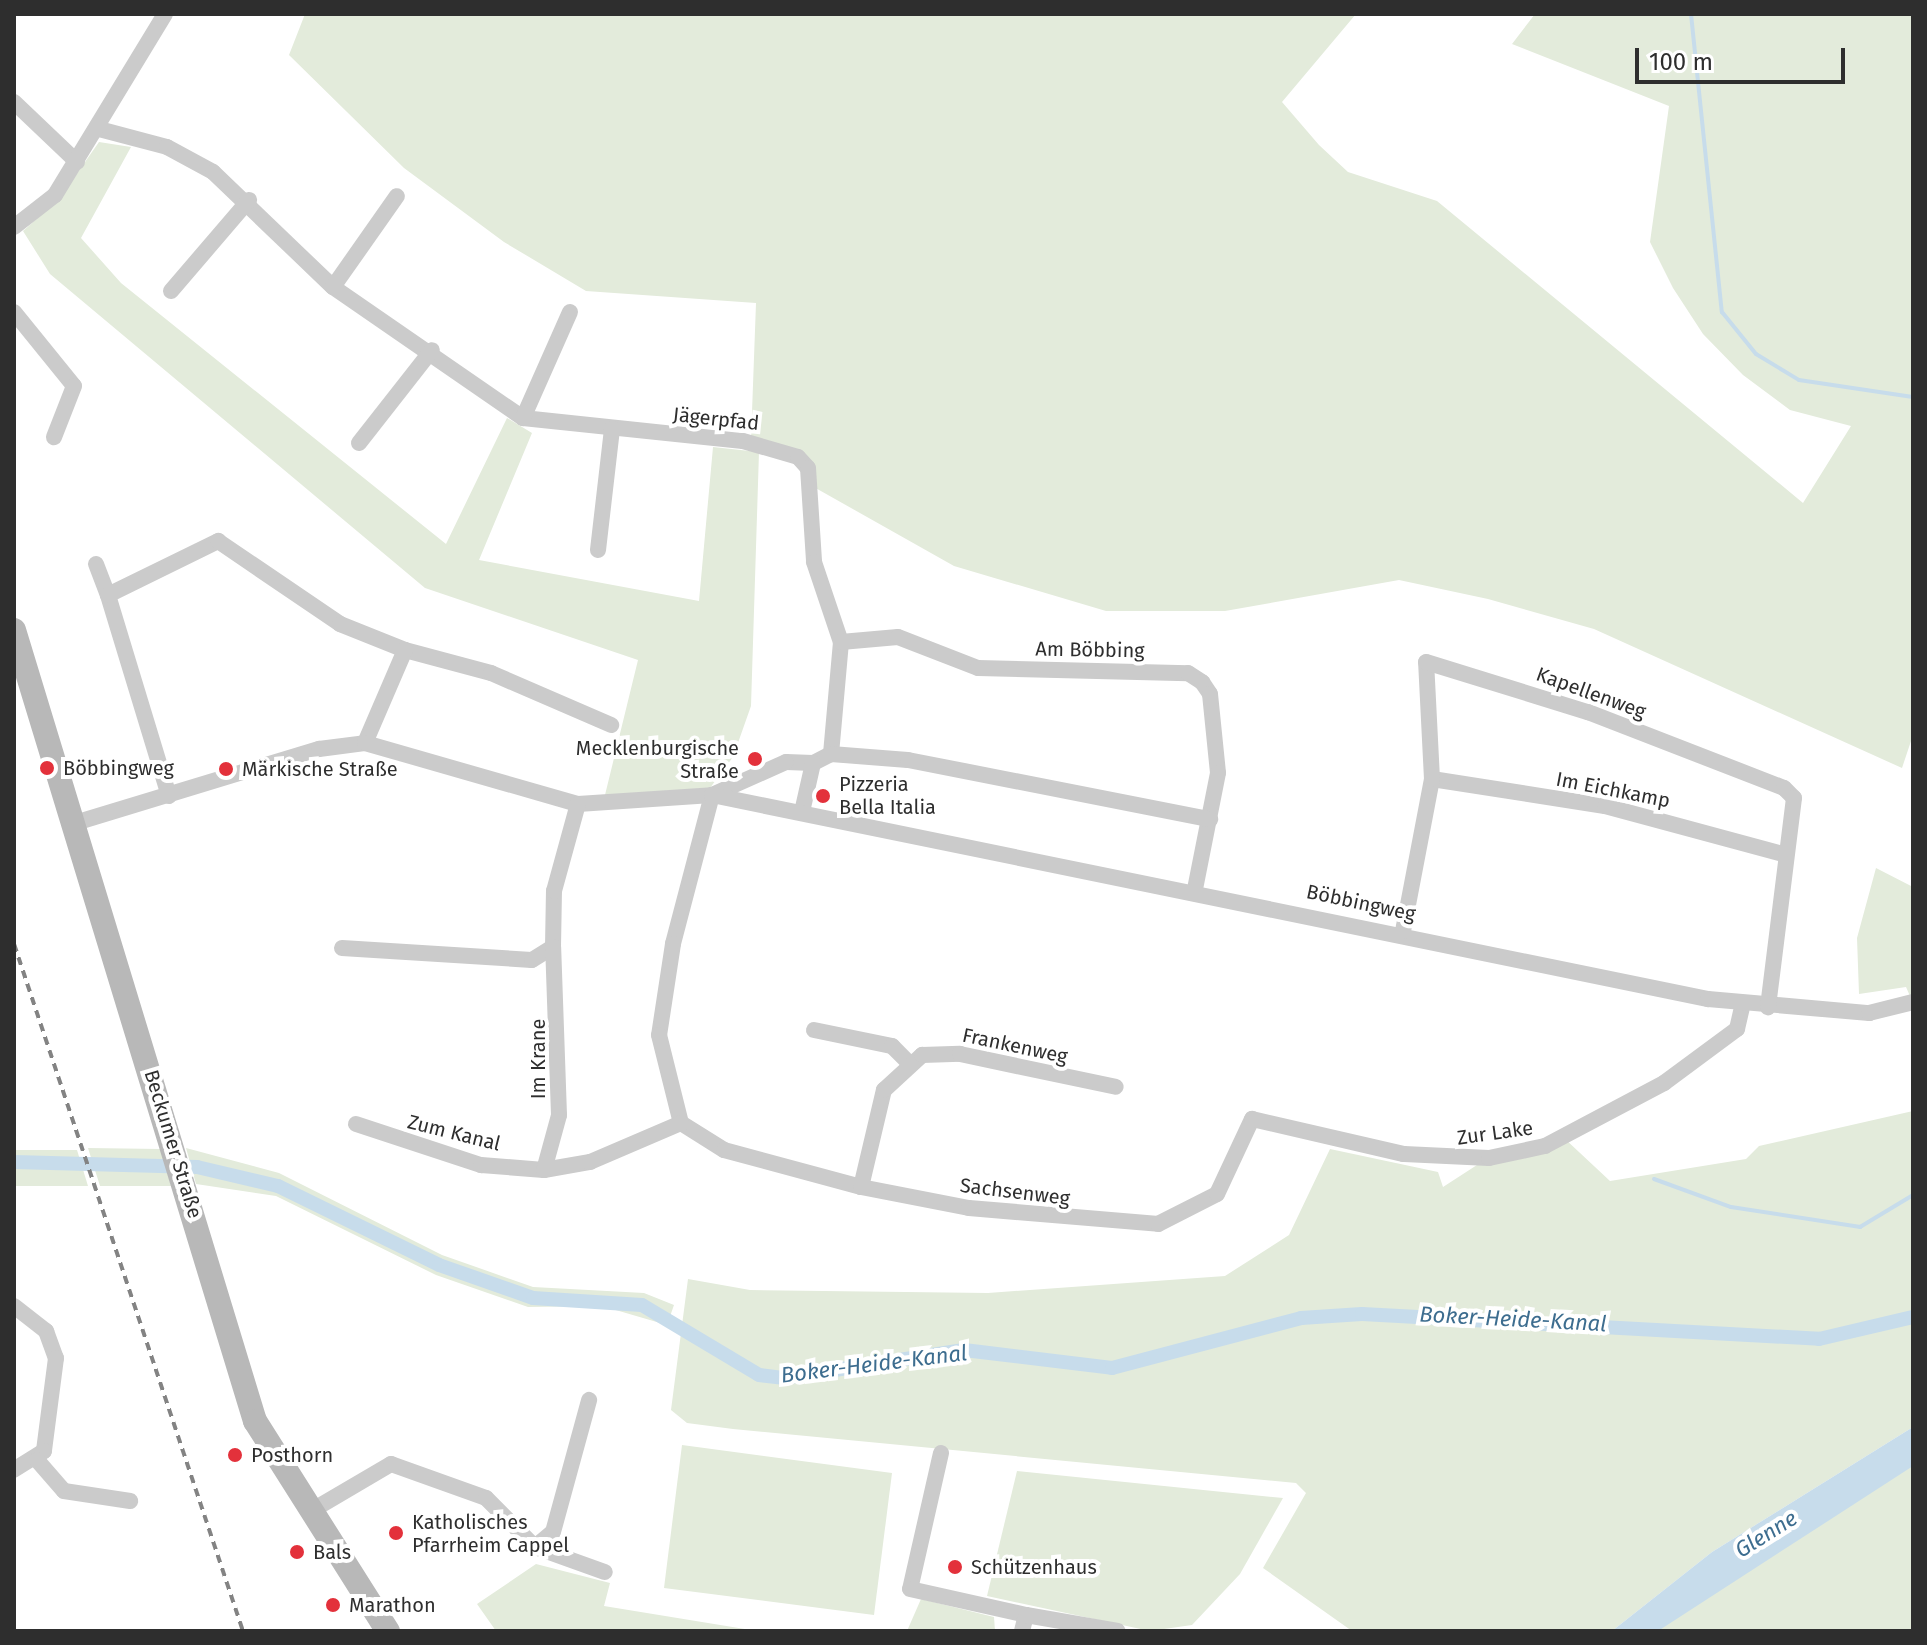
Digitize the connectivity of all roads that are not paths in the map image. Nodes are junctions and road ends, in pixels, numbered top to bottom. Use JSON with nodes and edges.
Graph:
{"nodes":[{"id":1,"x":165,"y":14,"type":"edge"},
{"id":2,"x":14,"y":102,"type":"edge"},
{"id":3,"x":99,"y":129,"type":"junction"},
{"id":4,"x":77,"y":162,"type":"junction"},
{"id":5,"x":397,"y":196,"type":"dead end"},
{"id":6,"x":249,"y":200,"type":"junction"},
{"id":7,"x":14,"y":227,"type":"edge"},
{"id":8,"x":333,"y":287,"type":"junction"},
{"id":9,"x":171,"y":291,"type":"dead end"},
{"id":10,"x":14,"y":312,"type":"edge"},
{"id":11,"x":570,"y":312,"type":"dead end"},
{"id":12,"x":432,"y":350,"type":"junction"},
{"id":13,"x":523,"y":418,"type":"junction"},
{"id":14,"x":612,"y":429,"type":"junction"},
{"id":15,"x":54,"y":437,"type":"dead end"},
{"id":16,"x":359,"y":443,"type":"dead end"},
{"id":17,"x":598,"y":550,"type":"dead end"},
{"id":18,"x":96,"y":564,"type":"dead end"},
{"id":19,"x":108,"y":595,"type":"junction"},
{"id":20,"x":14,"y":630,"type":"edge"},
{"id":21,"x":841,"y":642,"type":"junction"},
{"id":22,"x":405,"y":650,"type":"junction"},
{"id":23,"x":611,"y":725,"type":"dead end"},
{"id":24,"x":365,"y":743,"type":"junction"},
{"id":25,"x":831,"y":754,"type":"junction"},
{"id":26,"x":813,"y":763,"type":"junction"},
{"id":27,"x":1432,"y":779,"type":"junction"},
{"id":28,"x":712,"y":795,"type":"junction"},
{"id":29,"x":169,"y":796,"type":"junction"},
{"id":30,"x":578,"y":804,"type":"junction"},
{"id":31,"x":802,"y":812,"type":"junction"},
{"id":32,"x":1210,"y":819,"type":"junction"},
{"id":33,"x":75,"y":823,"type":"junction"},
{"id":34,"x":1783,"y":854,"type":"junction"},
{"id":35,"x":1195,"y":889,"type":"junction"},
{"id":36,"x":1403,"y":931,"type":"junction"},
{"id":37,"x":553,"y":947,"type":"junction"},
{"id":38,"x":342,"y":948,"type":"dead end"},
{"id":39,"x":1913,"y":1002,"type":"edge"},
{"id":40,"x":1743,"y":1004,"type":"junction"},
{"id":41,"x":1768,"y":1007,"type":"junction"},
{"id":42,"x":814,"y":1030,"type":"dead end"},
{"id":43,"x":907,"y":1061,"type":"junction"},
{"id":44,"x":1116,"y":1087,"type":"dead end"},
{"id":45,"x":1252,"y":1119,"type":"joint"},
{"id":46,"x":681,"y":1123,"type":"junction"},
{"id":47,"x":356,"y":1124,"type":"dead end"},
{"id":48,"x":544,"y":1170,"type":"junction"},
{"id":49,"x":861,"y":1187,"type":"junction"},
{"id":50,"x":14,"y":1306,"type":"edge"},
{"id":51,"x":589,"y":1400,"type":"dead end"},
{"id":52,"x":941,"y":1453,"type":"dead end"},
{"id":53,"x":37,"y":1460,"type":"junction"},
{"id":54,"x":14,"y":1470,"type":"edge"},
{"id":55,"x":130,"y":1501,"type":"dead end"},
{"id":56,"x":311,"y":1511,"type":"junction"},
{"id":57,"x":535,"y":1547,"type":"junction"},
{"id":58,"x":605,"y":1572,"type":"dead end"},
{"id":59,"x":1024,"y":1623,"type":"edge"},
{"id":60,"x":388,"y":1631,"type":"edge"},
{"id":61,"x":1118,"y":1631,"type":"edge"}],
"edges":[{"from":1,"to":3,"type":"street"},
{"from":2,"to":4,"type":"street"},
{"from":3,"to":4,"type":"street"},
{"from":3,"to":6,"type":"street","name":"Jägerpfad"},
{"from":4,"to":7,"type":"street"},
{"from":5,"to":8,"type":"street"},
{"from":6,"to":8,"type":"street","name":"Jägerpfad"},
{"from":6,"to":9,"type":"street"},
{"from":8,"to":12,"type":"street","name":"Jägerpfad"},
{"from":10,"to":15,"type":"street"},
{"from":11,"to":13,"type":"street"},
{"from":12,"to":13,"type":"street","name":"Jägerpfad"},
{"from":12,"to":16,"type":"street"},
{"from":13,"to":14,"type":"street","name":"Jägerpfad"},
{"from":14,"to":17,"type":"street"},
{"from":14,"to":21,"type":"street","name":"Jägerpfad"},
{"from":18,"to":19,"type":"street"},
{"from":19,"to":22,"type":"street"},
{"from":19,"to":29,"type":"street"},
{"from":20,"to":33,"type":"main road","name":"Beckumer Straße"},
{"from":21,"to":25,"type":"street"},
{"from":21,"to":32,"type":"street","name":"Am Böbbing"},
{"from":22,"to":23,"type":"street"},
{"from":22,"to":24,"type":"street"},
{"from":24,"to":29,"type":"street","name":"Böbbingweg"},
{"from":24,"to":30,"type":"street","name":"Böbbingweg"},
{"from":25,"to":26,"type":"street"},
{"from":25,"to":32,"type":"street"},
{"from":26,"to":28,"type":"street","name":"Böbbingweg"},
{"from":26,"to":31,"type":"street"},
{"from":27,"to":34,"type":"street","name":"Im Eichkamp"},
{"from":27,"to":34,"type":"street","name":"Kapellenweg"},
{"from":27,"to":36,"type":"street","name":"Kapellenweg"},
{"from":28,"to":30,"type":"street","name":"Böbbingweg"},
{"from":28,"to":31,"type":"street","name":"Böbbingweg"},
{"from":28,"to":46,"type":"street"},
{"from":29,"to":33,"type":"street","name":"Böbbingweg"},
{"from":30,"to":37,"type":"street","name":"Im Krane"},
{"from":31,"to":35,"type":"street","name":"Böbbingweg"},
{"from":32,"to":35,"type":"street","name":"Am Böbbing"},
{"from":33,"to":56,"type":"main road","name":"Beckumer Straße"},
{"from":34,"to":41,"type":"street","name":"Kapellenweg"},
{"from":35,"to":36,"type":"street","name":"Böbbingweg"},
{"from":36,"to":40,"type":"street","name":"Böbbingweg"},
{"from":37,"to":38,"type":"street"},
{"from":37,"to":48,"type":"street","name":"Im Krane"},
{"from":39,"to":41,"type":"street","name":"Böbbingweg"},
{"from":40,"to":41,"type":"street","name":"Böbbingweg"},
{"from":40,"to":45,"type":"street","name":"Zur Lake"},
{"from":42,"to":43,"type":"street"},
{"from":43,"to":44,"type":"street","name":"Frankenweg"},
{"from":43,"to":49,"type":"street"},
{"from":45,"to":49,"type":"street","name":"Sachsenweg"},
{"from":46,"to":48,"type":"street","name":"Zum Kanal"},
{"from":46,"to":49,"type":"street","name":"Sachsenweg"},
{"from":47,"to":48,"type":"street","name":"Zum Kanal"},
{"from":50,"to":53,"type":"street"},
{"from":51,"to":57,"type":"street"},
{"from":52,"to":59,"type":"street"},
{"from":53,"to":54,"type":"street"},
{"from":53,"to":55,"type":"street"},
{"from":56,"to":57,"type":"street"},
{"from":56,"to":60,"type":"main road","name":"Beckumer Straße"},
{"from":57,"to":58,"type":"street"},
{"from":59,"to":61,"type":"street"}]}
